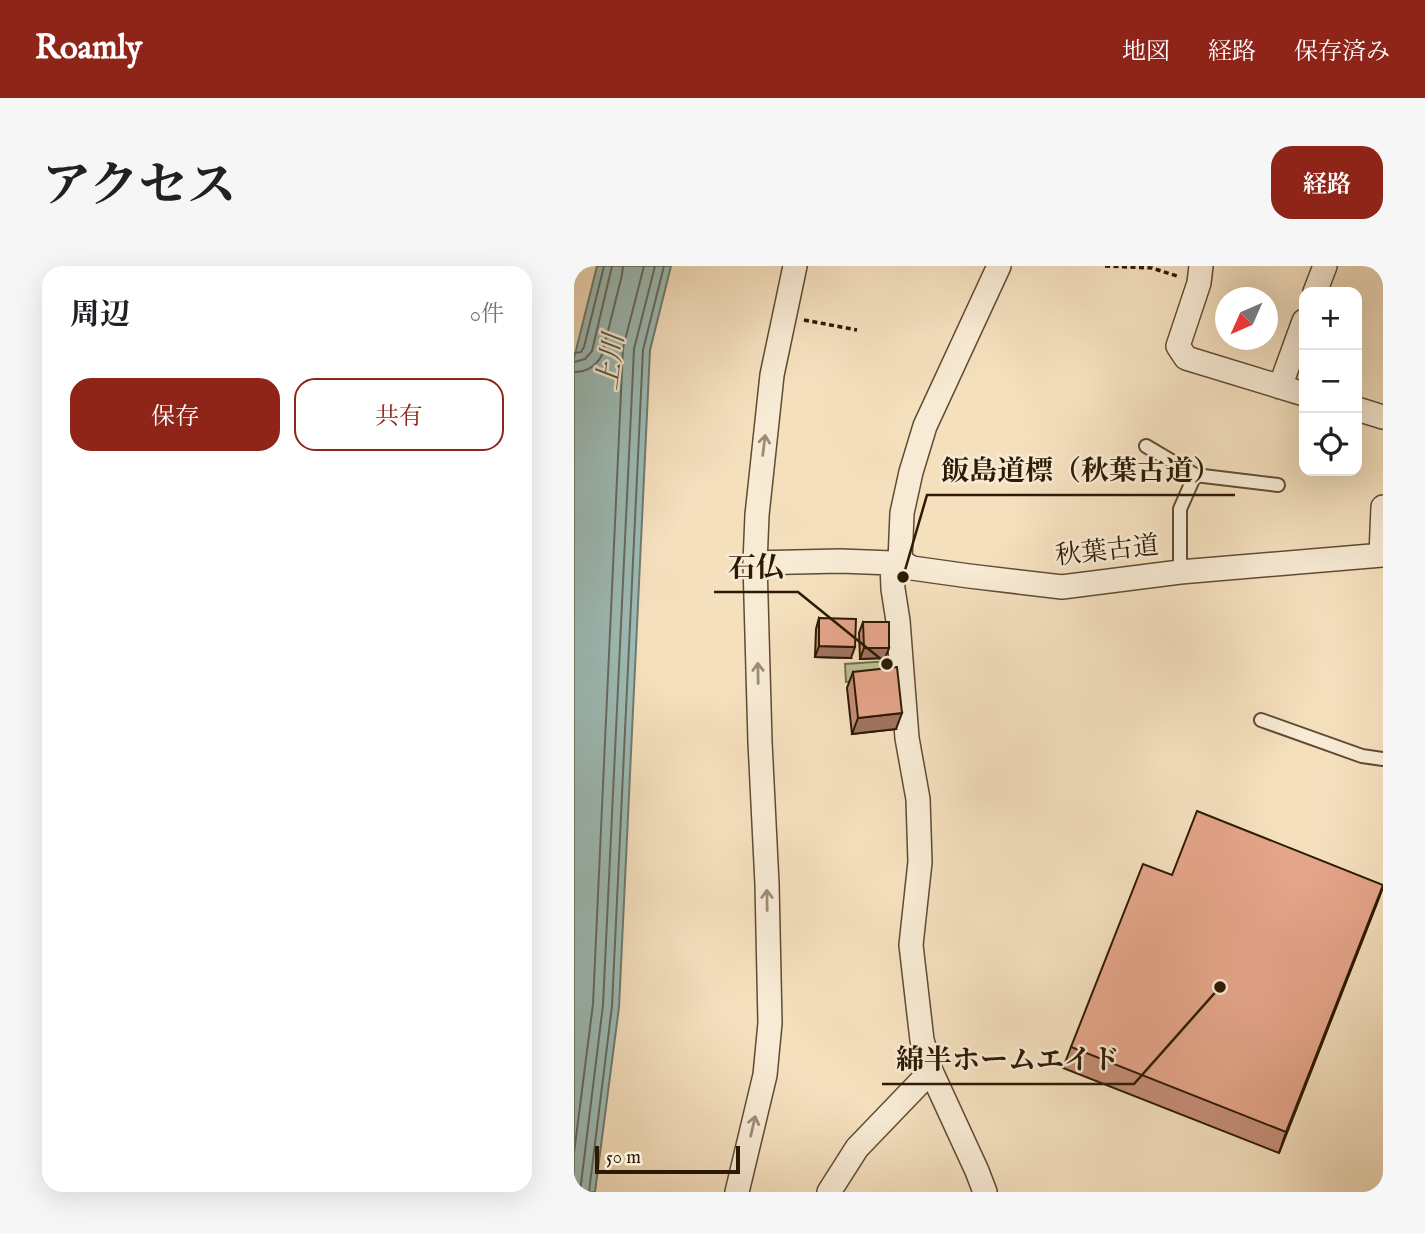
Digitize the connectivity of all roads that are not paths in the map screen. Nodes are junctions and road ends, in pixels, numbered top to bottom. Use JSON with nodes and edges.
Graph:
{"nodes":[{"id":1,"x":795,"y":266,"type":"edge"},
{"id":2,"x":999,"y":266,"type":"edge"},
{"id":3,"x":1325,"y":266,"type":"edge"},
{"id":4,"x":1200,"y":275,"type":"edge"},
{"id":5,"x":1317,"y":287,"type":"edge"},
{"id":6,"x":1299,"y":335,"type":"edge"},
{"id":7,"x":1280,"y":387,"type":"junction"},
{"id":8,"x":1299,"y":393,"type":"edge"},
{"id":9,"x":1362,"y":411,"type":"edge"},
{"id":10,"x":1383,"y":417,"type":"edge"},
{"id":11,"x":1146,"y":446,"type":"dead end"},
{"id":12,"x":1195,"y":475,"type":"junction"},
{"id":13,"x":1278,"y":485,"type":"dead end"},
{"id":14,"x":1383,"y":508,"type":"edge"},
{"id":15,"x":1382,"y":555,"type":"edge"},
{"id":16,"x":755,"y":563,"type":"junction"},
{"id":17,"x":901,"y":564,"type":"junction"},
{"id":18,"x":1180,"y":572,"type":"junction"},
{"id":19,"x":1261,"y":720,"type":"dead end"},
{"id":20,"x":1383,"y":759,"type":"edge"},
{"id":21,"x":931,"y":1071,"type":"junction"},
{"id":22,"x":737,"y":1192,"type":"edge"},
{"id":23,"x":829,"y":1192,"type":"edge"},
{"id":24,"x":985,"y":1192,"type":"edge"}],
"edges":[{"from":16,"to":1,"type":"street","one_way":true},
{"from":2,"to":17,"type":"street"},
{"from":3,"to":5,"type":"street"},
{"from":4,"to":7,"type":"street"},
{"from":6,"to":7,"type":"street"},
{"from":7,"to":8,"type":"street"},
{"from":9,"to":10,"type":"street"},
{"from":11,"to":12,"type":"lane"},
{"from":12,"to":13,"type":"lane"},
{"from":12,"to":18,"type":"lane"},
{"from":14,"to":15,"type":"street"},
{"from":15,"to":18,"type":"street","name":"秋葉古道"},
{"from":16,"to":17,"type":"street","name":"秋葉古道"},
{"from":22,"to":16,"type":"street","one_way":true},
{"from":17,"to":18,"type":"street","name":"秋葉古道"},
{"from":17,"to":21,"type":"street"},
{"from":19,"to":20,"type":"lane"},
{"from":21,"to":23,"type":"street"},
{"from":21,"to":24,"type":"street"}]}
